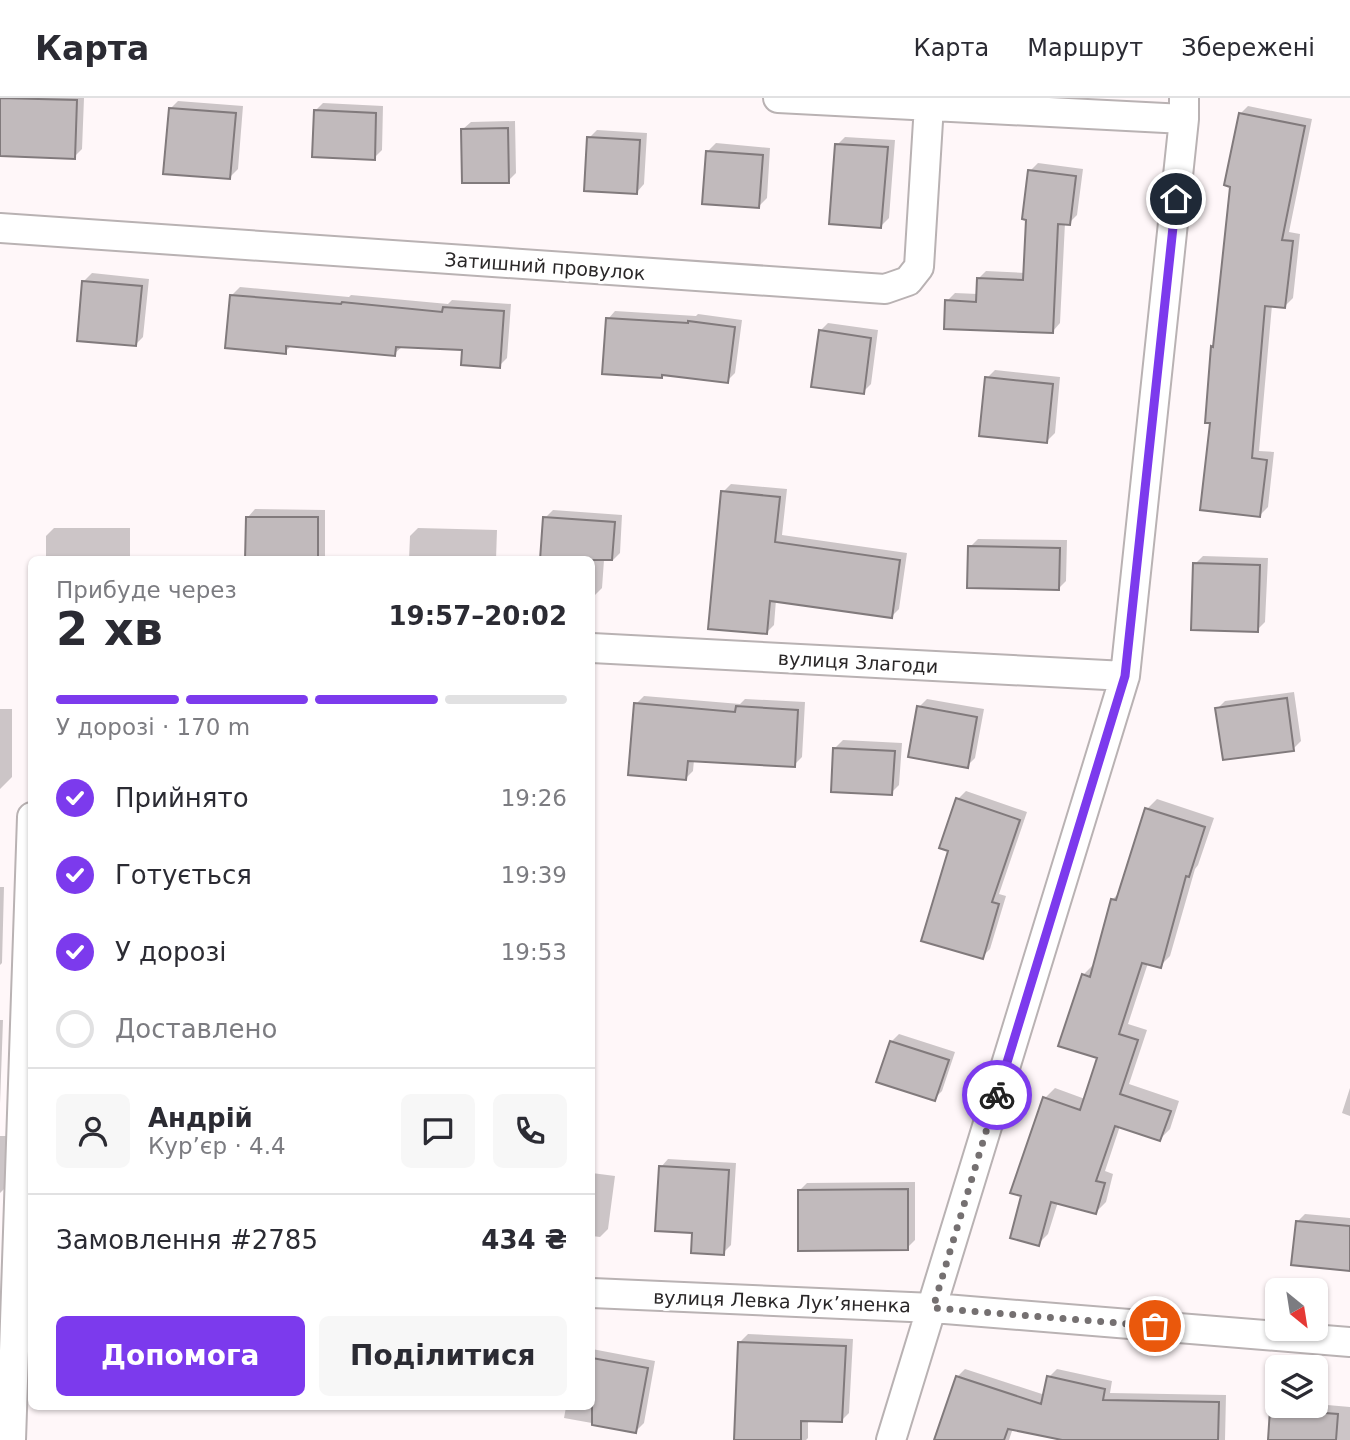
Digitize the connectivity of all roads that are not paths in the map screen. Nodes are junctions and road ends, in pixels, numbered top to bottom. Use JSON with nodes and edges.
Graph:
{"nodes":[{"id":1,"x":778,"y":98,"type":"edge"},
{"id":2,"x":884,"y":101,"type":"edge"},
{"id":3,"x":929,"y":105,"type":"junction"},
{"id":4,"x":1184,"y":108,"type":"edge"},
{"id":5,"x":0,"y":228,"type":"edge"},
{"id":6,"x":595,"y":648,"type":"edge"},
{"id":7,"x":1125,"y":676,"type":"junction"},
{"id":8,"x":28,"y":930,"type":"edge"},
{"id":9,"x":16,"y":1269,"type":"edge"},
{"id":10,"x":595,"y":1293,"type":"edge"},
{"id":11,"x":933,"y":1308,"type":"junction"},
{"id":12,"x":1350,"y":1342,"type":"edge"},
{"id":13,"x":11,"y":1440,"type":"edge"},
{"id":14,"x":891,"y":1440,"type":"edge"}],
"edges":[{"from":1,"to":2,"type":"street"},
{"from":2,"to":3,"type":"street"},
{"from":3,"to":4,"type":"street"},
{"from":3,"to":5,"type":"street","name":"Затишний провулок"},
{"from":4,"to":7,"type":"street"},
{"from":6,"to":7,"type":"street","name":"вулиця Злагоди"},
{"from":7,"to":11,"type":"street"},
{"from":8,"to":9,"type":"street"},
{"from":9,"to":13,"type":"street"},
{"from":10,"to":11,"type":"street","name":"вулиця Левка Лукʼяненка"},
{"from":11,"to":12,"type":"street","name":"вулиця Левка Лукʼяненка"},
{"from":11,"to":14,"type":"street"}]}
